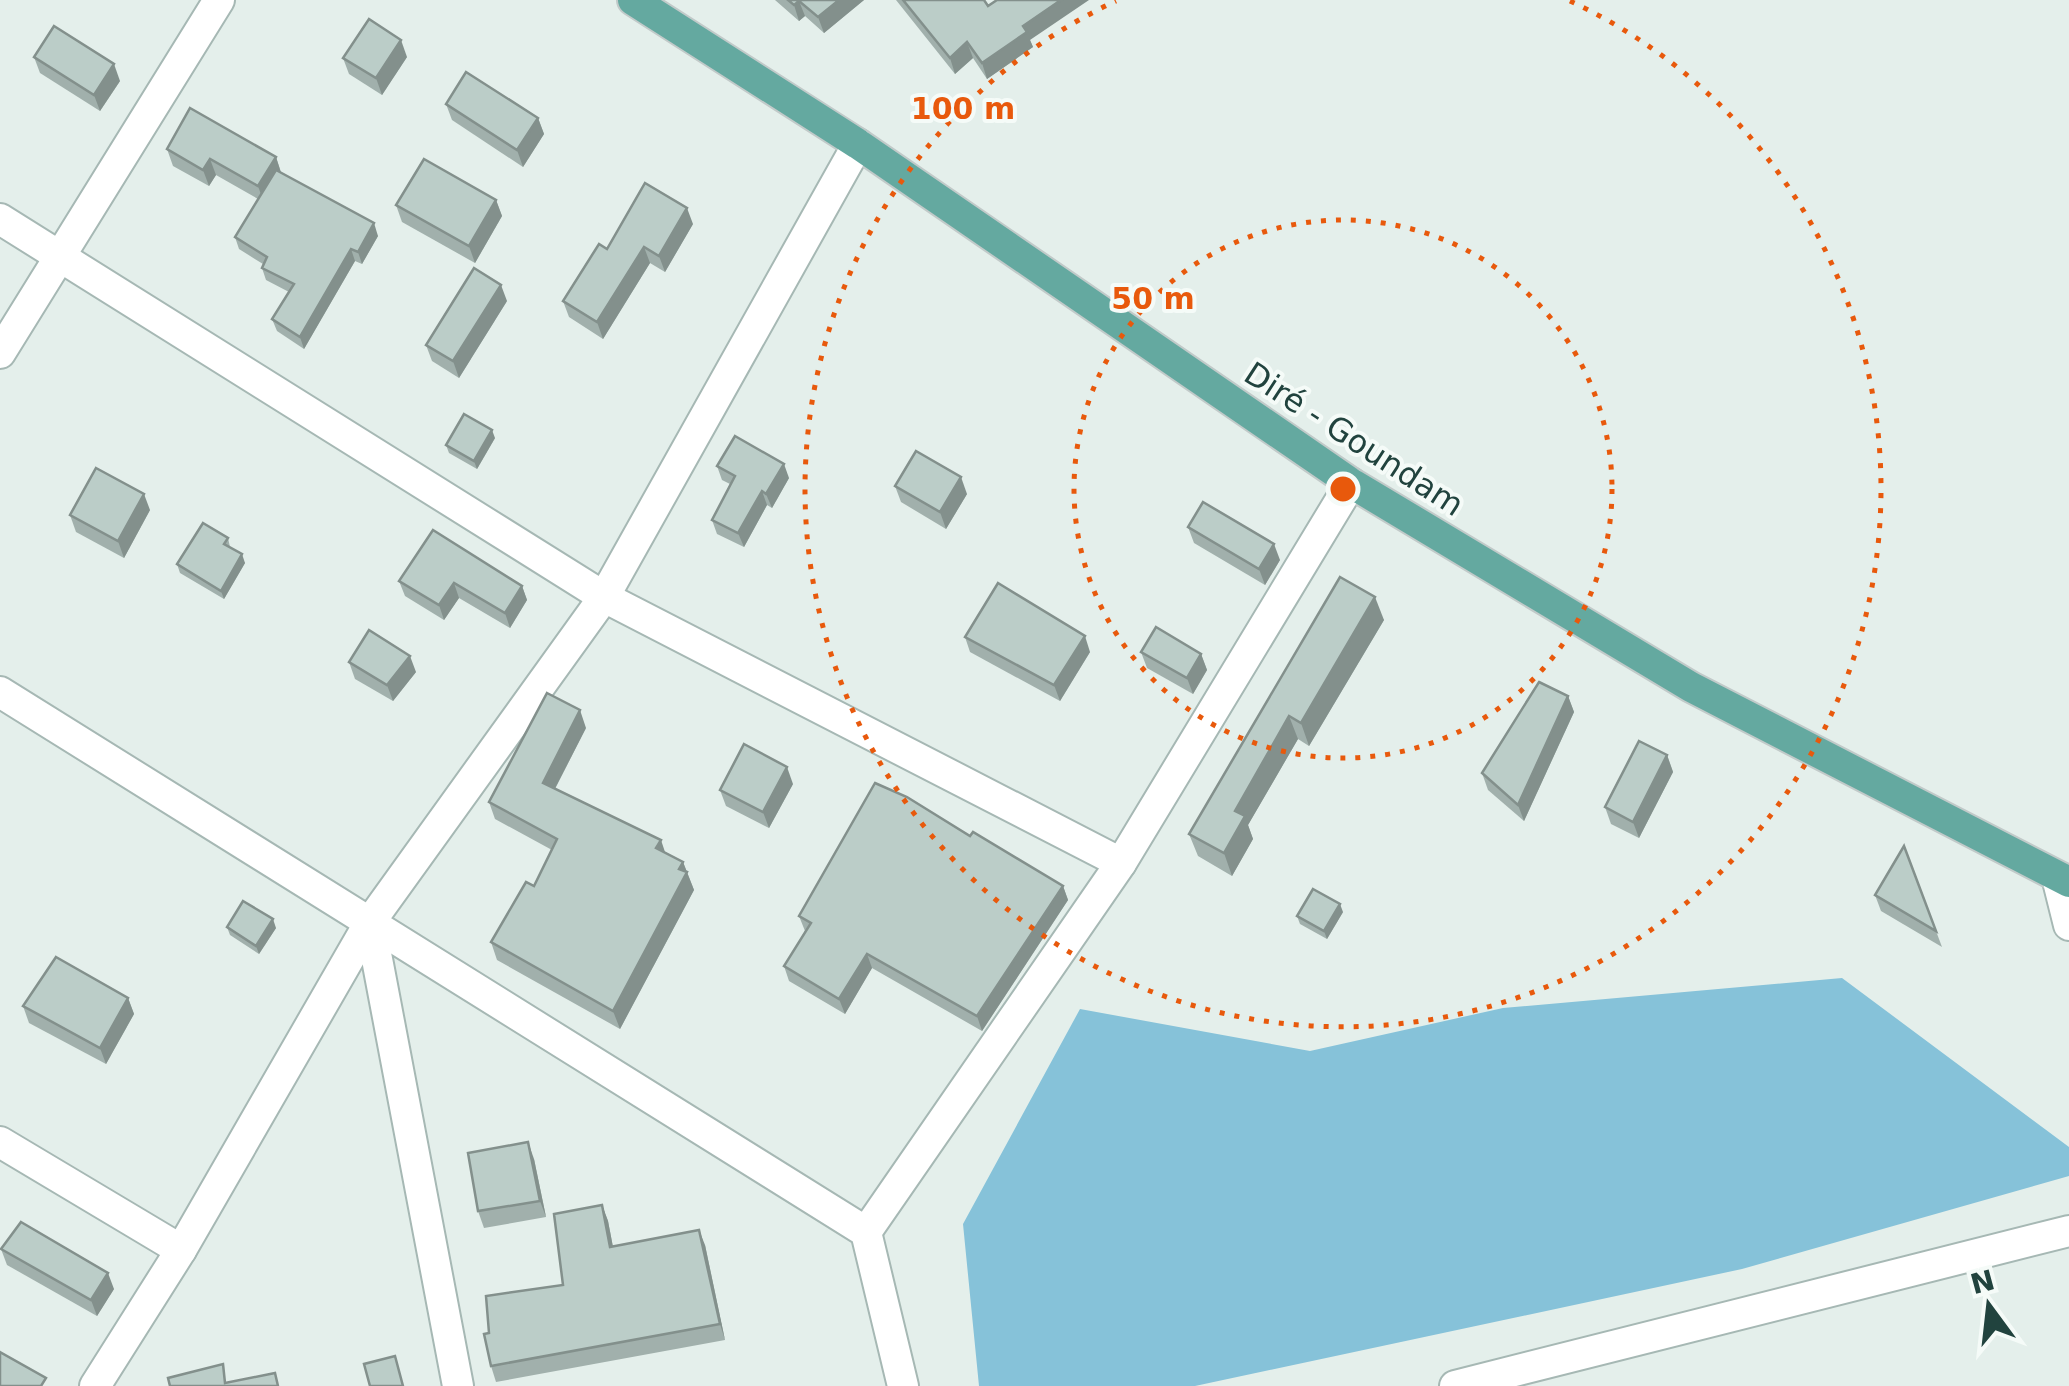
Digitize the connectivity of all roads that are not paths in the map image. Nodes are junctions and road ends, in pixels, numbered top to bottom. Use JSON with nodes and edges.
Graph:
{"nodes":[{"id":1,"x":219,"y":0,"type":"edge"},
{"id":2,"x":633,"y":0,"type":"edge"},
{"id":3,"x":858,"y":144,"type":"junction"},
{"id":4,"x":0,"y":219,"type":"edge"},
{"id":5,"x":58,"y":252,"type":"junction"},
{"id":6,"x":0,"y":353,"type":"edge"},
{"id":7,"x":1350,"y":483,"type":"junction"},
{"id":8,"x":604,"y":597,"type":"junction"},
{"id":9,"x":0,"y":692,"type":"edge"},
{"id":10,"x":1121,"y":864,"type":"junction"},
{"id":11,"x":2063,"y":880,"type":"edge"},
{"id":12,"x":370,"y":922,"type":"junction"},
{"id":13,"x":2069,"y":925,"type":"edge"},
{"id":14,"x":0,"y":1142,"type":"edge"},
{"id":15,"x":2069,"y":1230,"type":"edge"},
{"id":16,"x":866,"y":1232,"type":"junction"},
{"id":17,"x":181,"y":1250,"type":"junction"},
{"id":18,"x":95,"y":1386,"type":"edge"},
{"id":19,"x":458,"y":1386,"type":"edge"},
{"id":20,"x":904,"y":1386,"type":"edge"},
{"id":21,"x":1455,"y":1386,"type":"edge"}],
"edges":[{"from":1,"to":5,"type":"street"},
{"from":2,"to":3,"type":"main road","name":"Diré - Goundam"},
{"from":3,"to":7,"type":"main road","name":"Diré - Goundam"},
{"from":3,"to":8,"type":"street"},
{"from":4,"to":5,"type":"street"},
{"from":5,"to":6,"type":"street"},
{"from":5,"to":8,"type":"street"},
{"from":7,"to":10,"type":"street"},
{"from":7,"to":11,"type":"main road","name":"Diré - Goundam"},
{"from":8,"to":10,"type":"street"},
{"from":8,"to":12,"type":"street"},
{"from":9,"to":12,"type":"street"},
{"from":10,"to":16,"type":"street"},
{"from":11,"to":13,"type":"street"},
{"from":12,"to":16,"type":"street"},
{"from":12,"to":17,"type":"street"},
{"from":12,"to":19,"type":"street"},
{"from":14,"to":17,"type":"street"},
{"from":15,"to":21,"type":"street"},
{"from":16,"to":20,"type":"street"},
{"from":17,"to":18,"type":"street"}]}
